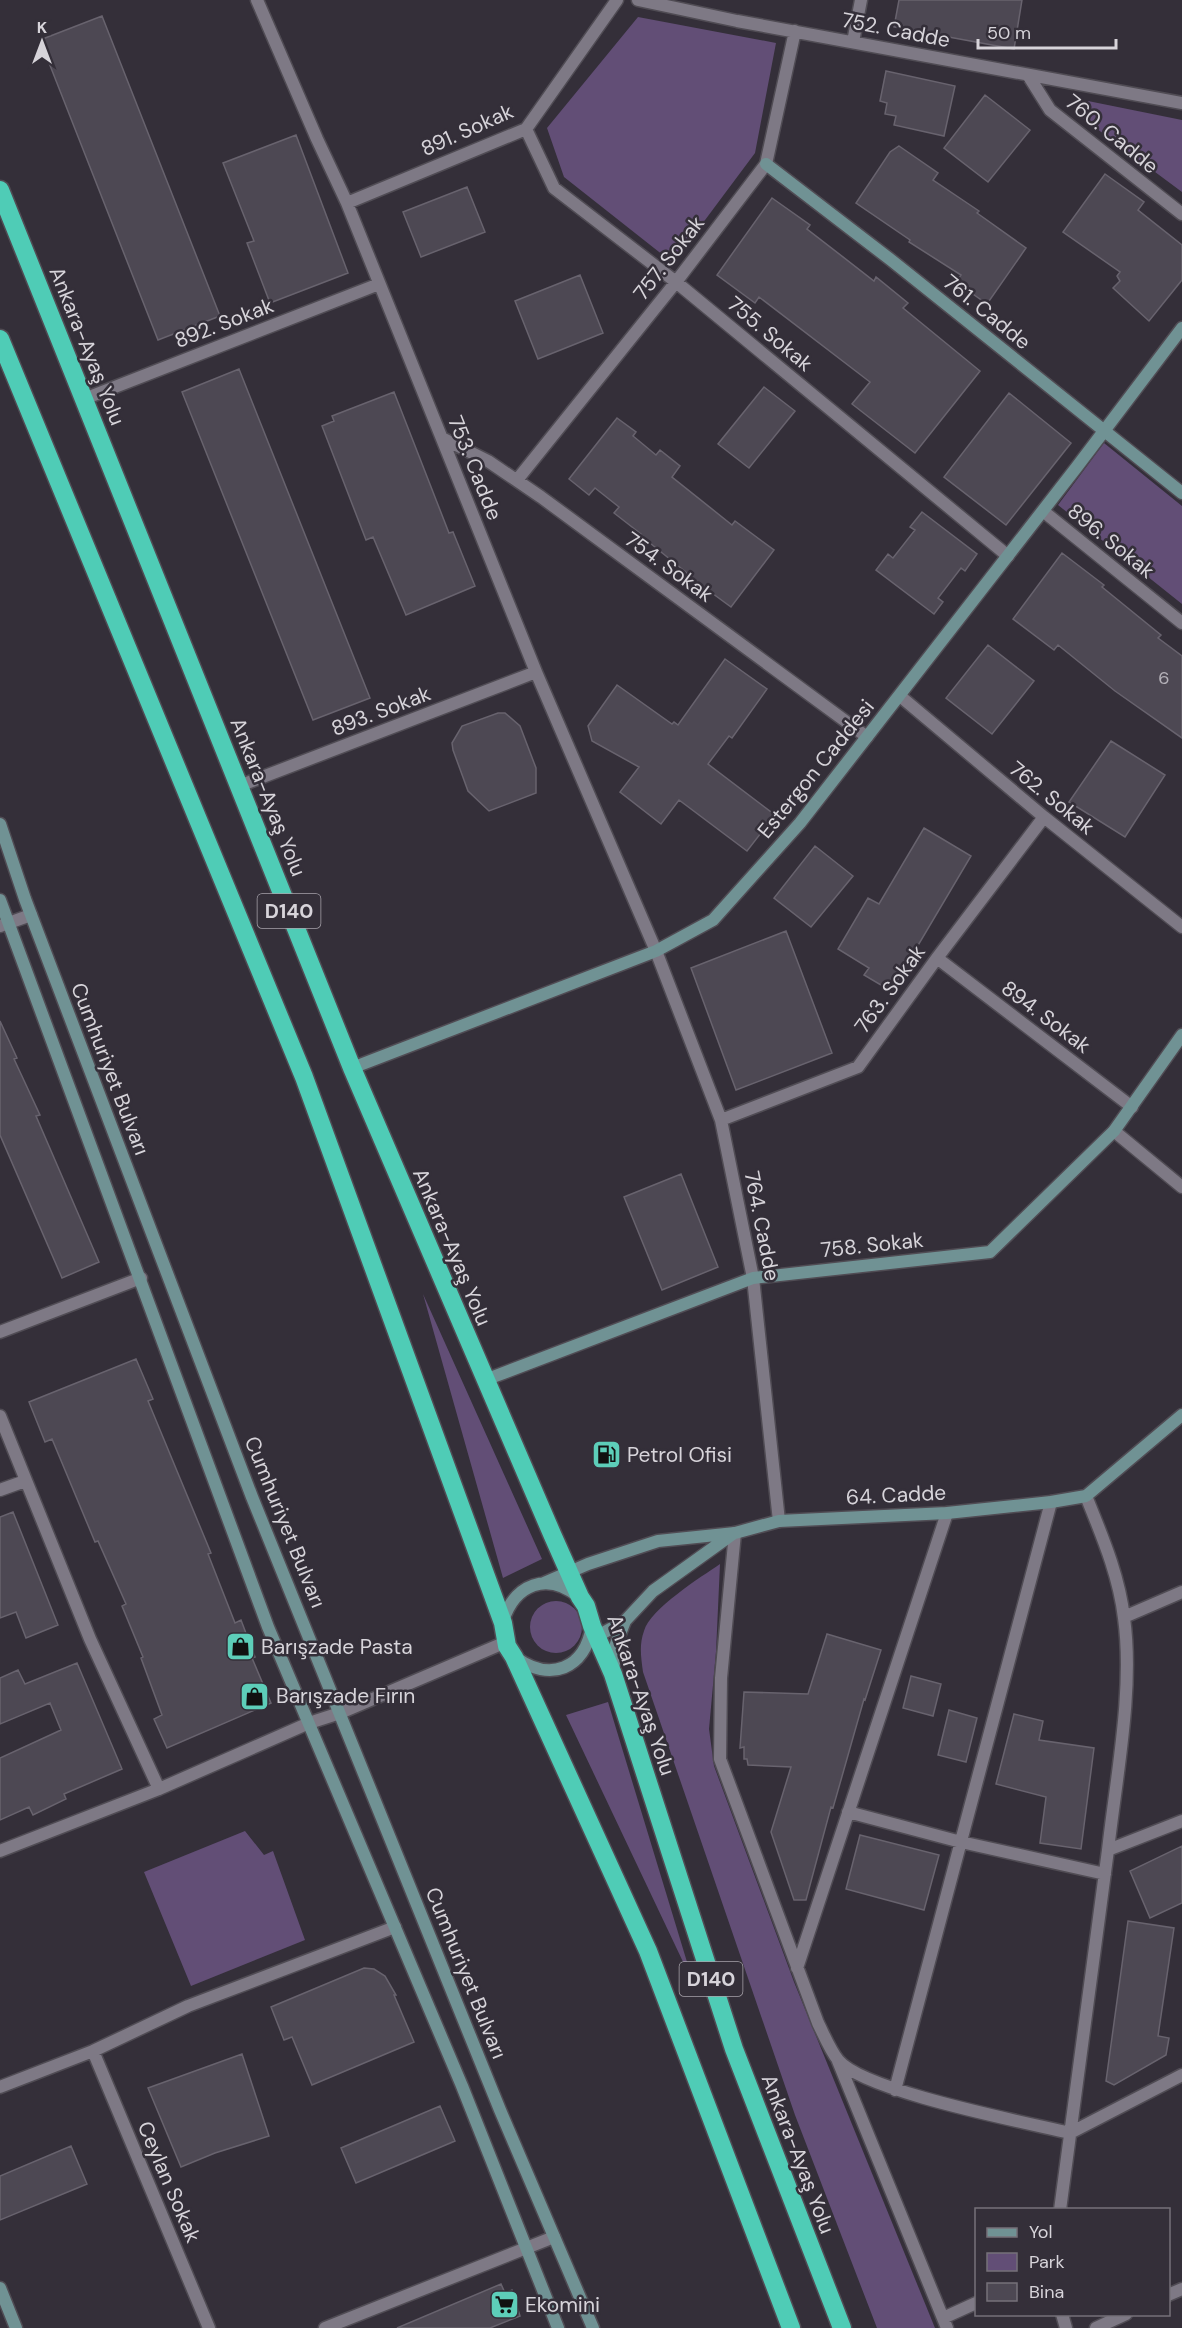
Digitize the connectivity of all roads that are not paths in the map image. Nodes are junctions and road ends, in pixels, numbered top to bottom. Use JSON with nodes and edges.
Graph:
{"nodes":[{"id":1,"x":257,"y":0,"type":"edge"},
{"id":2,"x":617,"y":0,"type":"edge"},
{"id":3,"x":638,"y":0,"type":"edge"},
{"id":4,"x":861,"y":0,"type":"edge"},
{"id":5,"x":795,"y":31,"type":"junction"},
{"id":6,"x":853,"y":42,"type":"junction"},
{"id":7,"x":1028,"y":75,"type":"junction"},
{"id":8,"x":1182,"y":103,"type":"edge"},
{"id":9,"x":526,"y":129,"type":"junction"},
{"id":10,"x":766,"y":164,"type":"junction"},
{"id":11,"x":0,"y":190,"type":"edge"},
{"id":12,"x":347,"y":203,"type":"junction"},
{"id":13,"x":1182,"y":214,"type":"edge"},
{"id":14,"x":676,"y":282,"type":"junction"},
{"id":15,"x":379,"y":284,"type":"junction"},
{"id":16,"x":1182,"y":328,"type":"edge"},
{"id":17,"x":0,"y":339,"type":"edge"},
{"id":18,"x":84,"y":399,"type":"junction"},
{"id":19,"x":1104,"y":430,"type":"junction"},
{"id":20,"x":442,"y":438,"type":"junction"},
{"id":21,"x":517,"y":480,"type":"junction"},
{"id":22,"x":1182,"y":493,"type":"edge"},
{"id":23,"x":1043,"y":511,"type":"junction"},
{"id":24,"x":1008,"y":556,"type":"junction"},
{"id":25,"x":1182,"y":623,"type":"edge"},
{"id":26,"x":536,"y":672,"type":"junction"},
{"id":27,"x":900,"y":696,"type":"junction"},
{"id":28,"x":867,"y":737,"type":"junction"},
{"id":29,"x":239,"y":786,"type":"junction"},
{"id":30,"x":1044,"y":817,"type":"junction"},
{"id":31,"x":0,"y":824,"type":"edge"},
{"id":32,"x":0,"y":900,"type":"edge"},
{"id":33,"x":31,"y":915,"type":"junction"},
{"id":34,"x":4,"y":924,"type":"edge"},
{"id":35,"x":1182,"y":927,"type":"edge"},
{"id":36,"x":656,"y":951,"type":"junction"},
{"id":37,"x":937,"y":958,"type":"junction"},
{"id":38,"x":1182,"y":1035,"type":"edge"},
{"id":39,"x":352,"y":1068,"type":"junction"},
{"id":40,"x":1132,"y":1107,"type":"junction"},
{"id":41,"x":721,"y":1120,"type":"junction"},
{"id":42,"x":1114,"y":1131,"type":"junction"},
{"id":43,"x":1182,"y":1187,"type":"edge"},
{"id":44,"x":141,"y":1278,"type":"junction"},
{"id":45,"x":753,"y":1278,"type":"junction"},
{"id":46,"x":0,"y":1332,"type":"edge"},
{"id":47,"x":485,"y":1380,"type":"junction"},
{"id":48,"x":0,"y":1416,"type":"edge"},
{"id":49,"x":1182,"y":1416,"type":"edge"},
{"id":50,"x":25,"y":1481,"type":"junction"},
{"id":51,"x":0,"y":1490,"type":"edge"},
{"id":52,"x":1086,"y":1496,"type":"junction"},
{"id":53,"x":1051,"y":1502,"type":"junction"},
{"id":54,"x":947,"y":1513,"type":"junction"},
{"id":55,"x":778,"y":1521,"type":"junction"},
{"id":56,"x":735,"y":1533,"type":"junction"},
{"id":57,"x":568,"y":1571,"type":"junction"},
{"id":58,"x":544,"y":1583,"type":"junction"},
{"id":59,"x":1182,"y":1592,"type":"edge"},
{"id":60,"x":580,"y":1597,"type":"junction"},
{"id":61,"x":1124,"y":1617,"type":"junction"},
{"id":62,"x":625,"y":1621,"type":"junction"},
{"id":63,"x":503,"y":1623,"type":"junction"},
{"id":64,"x":592,"y":1635,"type":"junction"},
{"id":65,"x":510,"y":1649,"type":"junction"},
{"id":66,"x":613,"y":1674,"type":"junction"},
{"id":67,"x":340,"y":1713,"type":"junction"},
{"id":68,"x":309,"y":1723,"type":"junction"},
{"id":69,"x":159,"y":1789,"type":"junction"},
{"id":70,"x":848,"y":1812,"type":"junction"},
{"id":71,"x":1182,"y":1821,"type":"edge"},
{"id":72,"x":961,"y":1842,"type":"junction"},
{"id":73,"x":1108,"y":1850,"type":"junction"},
{"id":74,"x":0,"y":1851,"type":"edge"},
{"id":75,"x":1105,"y":1874,"type":"junction"},
{"id":76,"x":395,"y":1928,"type":"junction"},
{"id":77,"x":797,"y":1968,"type":"junction"},
{"id":78,"x":93,"y":2051,"type":"junction"},
{"id":79,"x":838,"y":2061,"type":"junction"},
{"id":80,"x":1182,"y":2074,"type":"edge"},
{"id":81,"x":0,"y":2087,"type":"edge"},
{"id":82,"x":895,"y":2090,"type":"junction"},
{"id":83,"x":1070,"y":2133,"type":"junction"},
{"id":84,"x":1060,"y":2208,"type":"edge"},
{"id":85,"x":554,"y":2237,"type":"junction"},
{"id":86,"x":526,"y":2249,"type":"junction"},
{"id":87,"x":0,"y":2288,"type":"edge"},
{"id":88,"x":975,"y":2304,"type":"edge"},
{"id":89,"x":1122,"y":2316,"type":"edge"},
{"id":90,"x":945,"y":2323,"type":"edge"},
{"id":91,"x":16,"y":2328,"type":"edge"},
{"id":92,"x":209,"y":2328,"type":"edge"},
{"id":93,"x":325,"y":2328,"type":"edge"},
{"id":94,"x":558,"y":2328,"type":"edge"},
{"id":95,"x":593,"y":2328,"type":"edge"},
{"id":96,"x":791,"y":2328,"type":"edge"},
{"id":97,"x":842,"y":2328,"type":"edge"},
{"id":98,"x":1096,"y":2328,"type":"edge"}],
"edges":[{"from":1,"to":12,"type":"street","name":"753. Cadde"},
{"from":2,"to":9,"type":"street","name":"891. Sokak"},
{"from":3,"to":5,"type":"street","name":"752. Cadde"},
{"from":4,"to":6,"type":"street"},
{"from":5,"to":6,"type":"street","name":"752. Cadde"},
{"from":5,"to":10,"type":"street","name":"757. Sokak"},
{"from":6,"to":7,"type":"street","name":"752. Cadde"},
{"from":7,"to":8,"type":"street","name":"752. Cadde"},
{"from":7,"to":13,"type":"street","name":"760. Cadde"},
{"from":9,"to":12,"type":"street","name":"891. Sokak"},
{"from":9,"to":14,"type":"street","name":"755. Sokak"},
{"from":10,"to":14,"type":"street","name":"757. Sokak"},
{"from":10,"to":19,"type":"main road","name":"761. Cadde"},
{"from":11,"to":18,"type":"highway","name":"Ankara-Ayaş Yolu","number":"D140"},
{"from":12,"to":15,"type":"street","name":"753. Cadde"},
{"from":14,"to":21,"type":"street","name":"757. Sokak"},
{"from":14,"to":24,"type":"street","name":"755. Sokak"},
{"from":15,"to":18,"type":"street","name":"892. Sokak"},
{"from":15,"to":20,"type":"street","name":"753. Cadde"},
{"from":16,"to":19,"type":"main road","name":"Estergon Caddesi"},
{"from":17,"to":63,"type":"highway","number":"D140"},
{"from":18,"to":29,"type":"highway","name":"Ankara-Ayaş Yolu","number":"D140"},
{"from":19,"to":22,"type":"main road","name":"761. Cadde"},
{"from":19,"to":23,"type":"main road","name":"Estergon Caddesi"},
{"from":20,"to":21,"type":"street","name":"754. Sokak"},
{"from":20,"to":26,"type":"street","name":"753. Cadde"},
{"from":21,"to":28,"type":"street","name":"754. Sokak"},
{"from":23,"to":24,"type":"main road","name":"Estergon Caddesi"},
{"from":23,"to":25,"type":"street","name":"896. Sokak"},
{"from":24,"to":27,"type":"main road","name":"Estergon Caddesi"},
{"from":26,"to":29,"type":"street","name":"893. Sokak"},
{"from":26,"to":36,"type":"street","name":"753. Cadde"},
{"from":27,"to":28,"type":"main road","name":"Estergon Caddesi"},
{"from":27,"to":30,"type":"street","name":"762. Sokak"},
{"from":28,"to":36,"type":"main road","name":"Estergon Caddesi"},
{"from":29,"to":39,"type":"highway","name":"Ankara-Ayaş Yolu","number":"D140"},
{"from":30,"to":35,"type":"street","name":"762. Sokak"},
{"from":30,"to":37,"type":"street","name":"763. Sokak"},
{"from":31,"to":33,"type":"main road","name":"Cumhuriyet Bulvarı"},
{"from":32,"to":34,"type":"main road","name":"Cumhuriyet Bulvarı"},
{"from":33,"to":34,"type":"street"},
{"from":33,"to":67,"type":"main road","name":"Cumhuriyet Bulvarı"},
{"from":34,"to":44,"type":"main road","name":"Cumhuriyet Bulvarı"},
{"from":36,"to":39,"type":"main road","name":"Estergon Caddesi"},
{"from":36,"to":41,"type":"street","name":"764. Cadde"},
{"from":37,"to":40,"type":"street","name":"894. Sokak"},
{"from":37,"to":41,"type":"street","name":"763. Sokak"},
{"from":38,"to":40,"type":"main road","name":"758. Sokak"},
{"from":39,"to":47,"type":"highway","name":"Ankara-Ayaş Yolu","number":"D140"},
{"from":40,"to":42,"type":"main road","name":"758. Sokak"},
{"from":41,"to":45,"type":"street","name":"764. Cadde"},
{"from":42,"to":43,"type":"street"},
{"from":42,"to":45,"type":"main road","name":"758. Sokak"},
{"from":44,"to":46,"type":"street"},
{"from":44,"to":68,"type":"main road","name":"Cumhuriyet Bulvarı"},
{"from":45,"to":47,"type":"main road","name":"758. Sokak"},
{"from":45,"to":55,"type":"street","name":"764. Cadde"},
{"from":47,"to":57,"type":"highway","name":"Ankara-Ayaş Yolu","number":"D140"},
{"from":48,"to":50,"type":"street"},
{"from":49,"to":52,"type":"main road"},
{"from":50,"to":51,"type":"street"},
{"from":50,"to":69,"type":"street"},
{"from":52,"to":53,"type":"main road","name":"64. Cadde"},
{"from":52,"to":61,"type":"street"},
{"from":53,"to":54,"type":"main road","name":"64. Cadde"},
{"from":53,"to":72,"type":"street"},
{"from":54,"to":55,"type":"main road","name":"64. Cadde"},
{"from":54,"to":70,"type":"street"},
{"from":55,"to":56,"type":"main road","name":"64. Cadde"},
{"from":56,"to":57,"type":"main road","name":"64. Cadde"},
{"from":56,"to":62,"type":"main road"},
{"from":56,"to":77,"type":"street"},
{"from":57,"to":58,"type":"main road","name":"64. Cadde"},
{"from":57,"to":60,"type":"highway","name":"Ankara-Ayaş Yolu","number":"D140"},
{"from":58,"to":60,"type":"main road"},
{"from":58,"to":63,"type":"main road"},
{"from":59,"to":61,"type":"street"},
{"from":60,"to":64,"type":"highway","name":"Ankara-Ayaş Yolu","number":"D140"},
{"from":61,"to":73,"type":"street"},
{"from":62,"to":64,"type":"main road"},
{"from":62,"to":66,"type":"main road"},
{"from":63,"to":65,"type":"highway","number":"D140"},
{"from":64,"to":65,"type":"main road"},
{"from":64,"to":66,"type":"highway","name":"Ankara-Ayaş Yolu","number":"D140"},
{"from":65,"to":67,"type":"street"},
{"from":65,"to":96,"type":"highway","number":"D140"},
{"from":66,"to":97,"type":"highway","name":"Ankara-Ayaş Yolu","number":"D140"},
{"from":67,"to":68,"type":"street"},
{"from":67,"to":85,"type":"main road","name":"Cumhuriyet Bulvarı"},
{"from":68,"to":69,"type":"street"},
{"from":68,"to":76,"type":"main road","name":"Cumhuriyet Bulvarı"},
{"from":69,"to":74,"type":"street"},
{"from":70,"to":72,"type":"street"},
{"from":70,"to":77,"type":"street"},
{"from":71,"to":73,"type":"street"},
{"from":72,"to":75,"type":"street"},
{"from":72,"to":82,"type":"street"},
{"from":73,"to":75,"type":"street"},
{"from":75,"to":83,"type":"street"},
{"from":76,"to":78,"type":"street"},
{"from":76,"to":86,"type":"main road","name":"Cumhuriyet Bulvarı"},
{"from":77,"to":79,"type":"street"},
{"from":78,"to":81,"type":"street"},
{"from":78,"to":92,"type":"street","name":"Ceylan Sokak"},
{"from":79,"to":82,"type":"street"},
{"from":79,"to":90,"type":"street"},
{"from":80,"to":83,"type":"street"},
{"from":82,"to":83,"type":"street"},
{"from":83,"to":84,"type":"street"},
{"from":85,"to":86,"type":"street"},
{"from":85,"to":95,"type":"main road","name":"Cumhuriyet Bulvarı"},
{"from":86,"to":93,"type":"street"},
{"from":86,"to":94,"type":"main road","name":"Cumhuriyet Bulvarı"},
{"from":87,"to":91,"type":"main road"},
{"from":88,"to":90,"type":"street"},
{"from":89,"to":98,"type":"street"}]}
